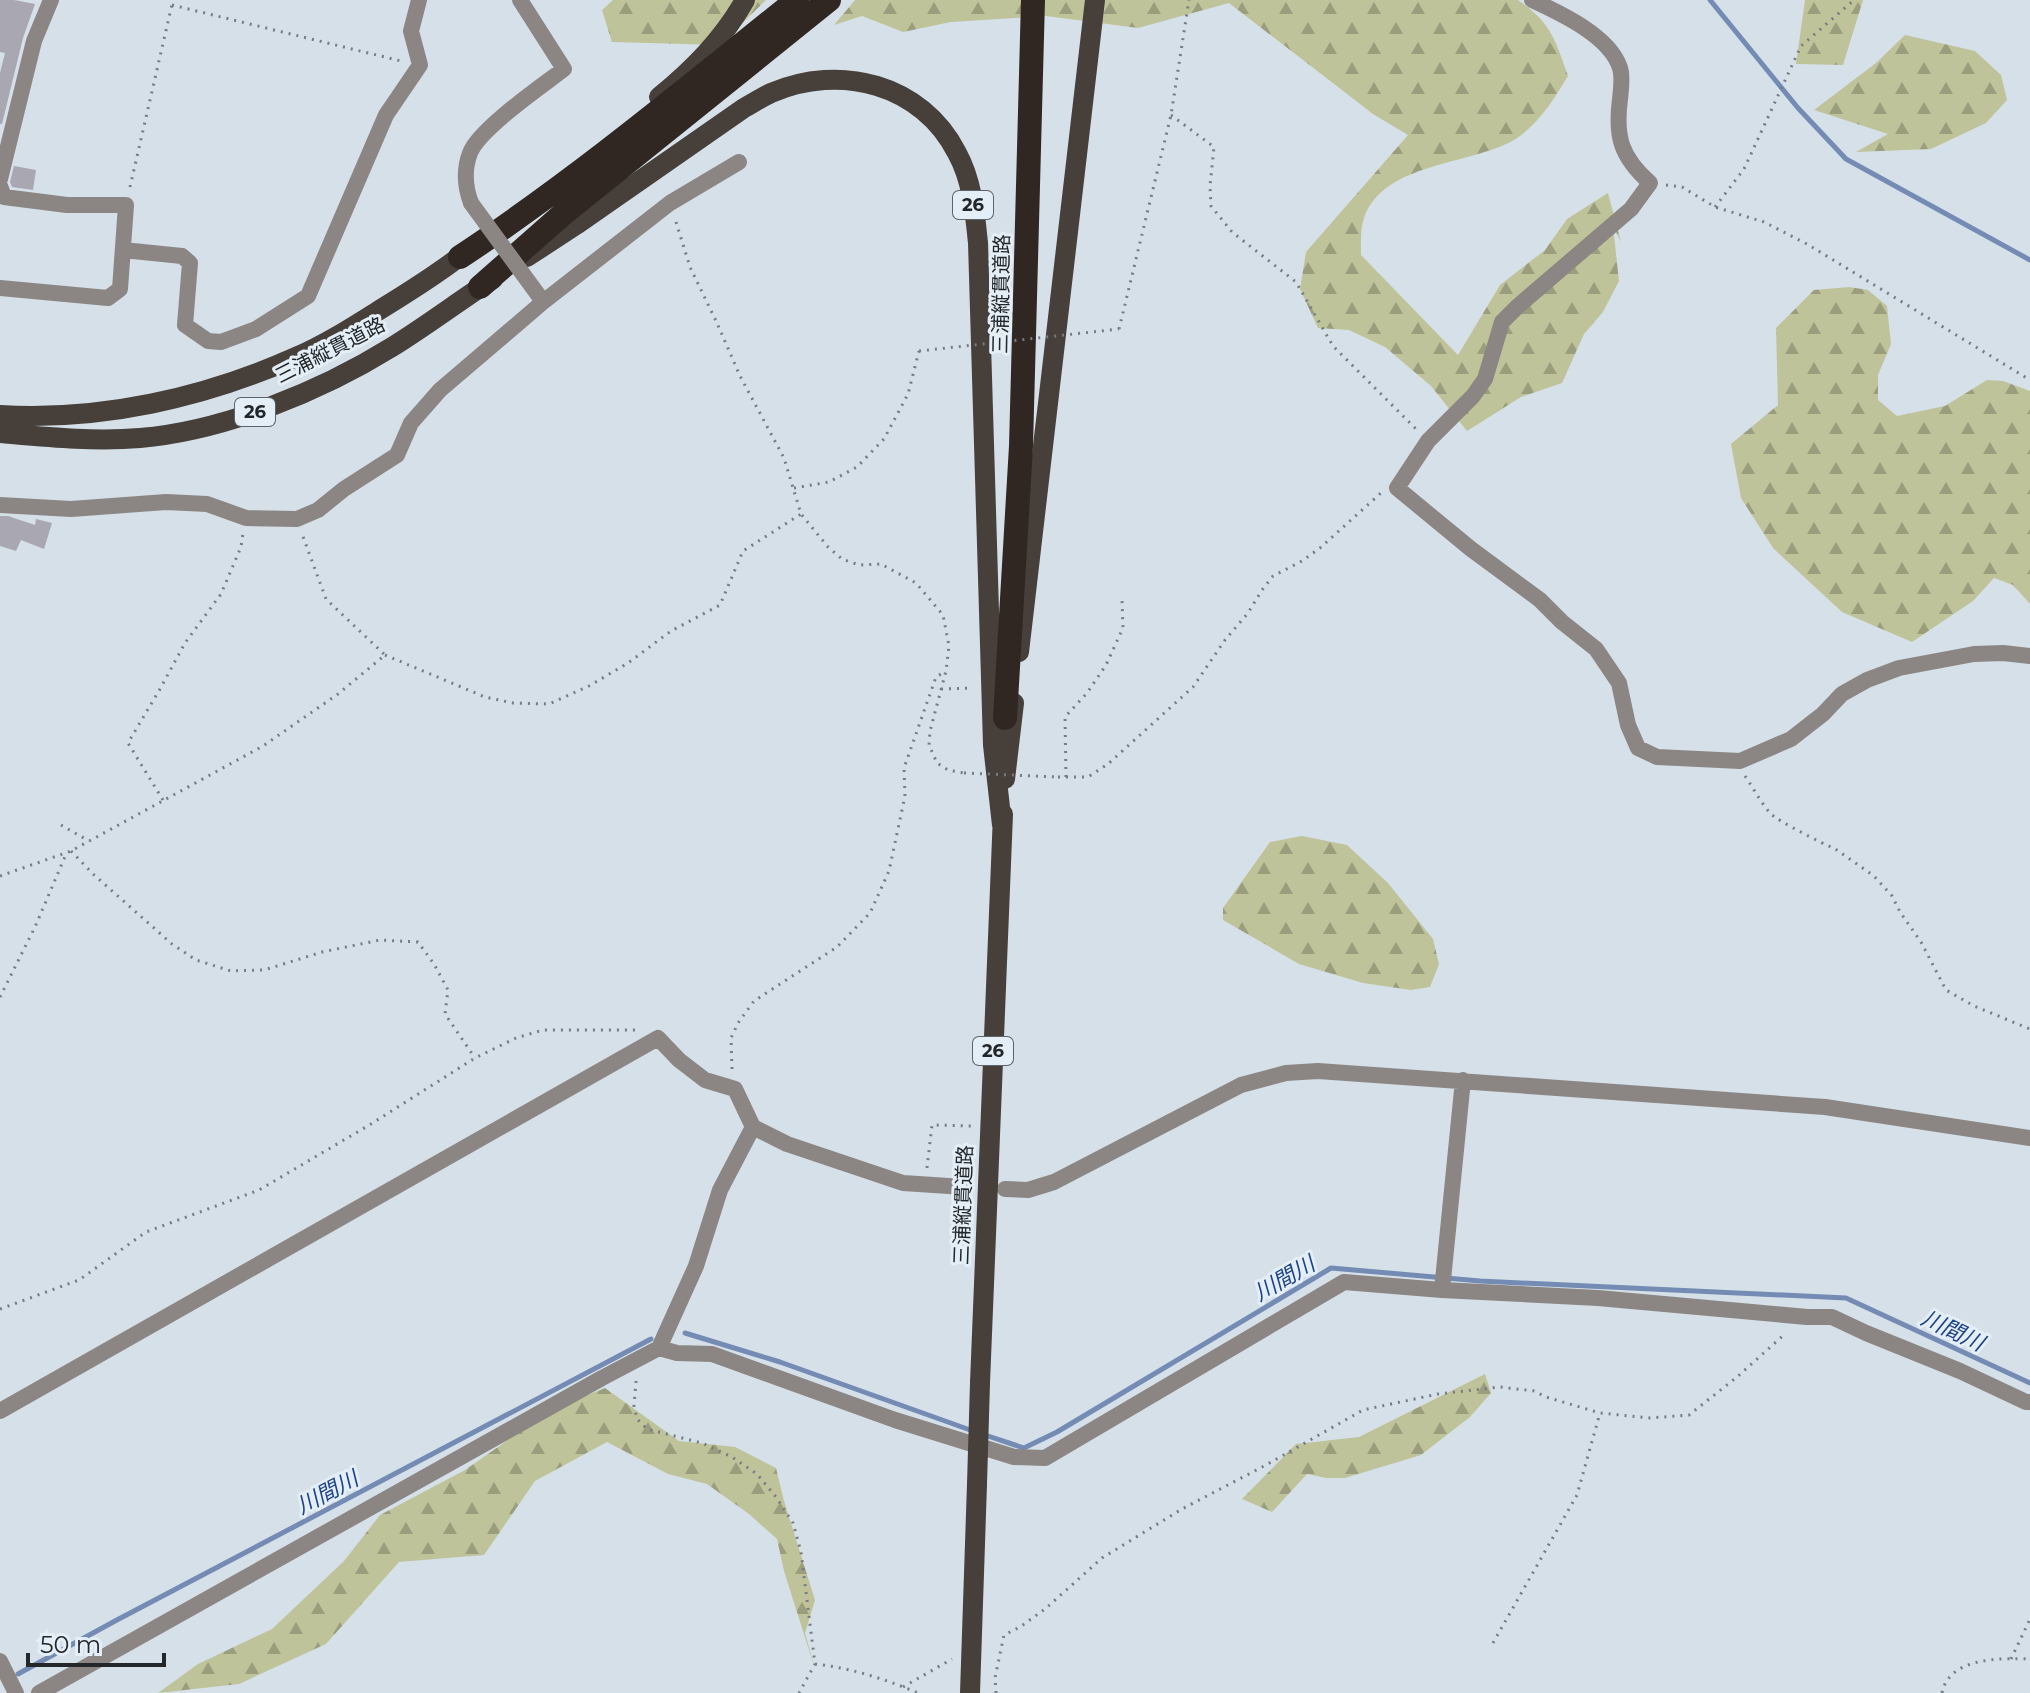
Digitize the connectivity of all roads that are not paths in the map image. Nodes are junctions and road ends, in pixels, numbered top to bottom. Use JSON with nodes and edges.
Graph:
{"nodes":[{"id":1,"x":51,"y":0,"type":"edge"},
{"id":2,"x":419,"y":0,"type":"edge"},
{"id":3,"x":520,"y":0,"type":"edge"},
{"id":4,"x":745,"y":0,"type":"edge"},
{"id":5,"x":797,"y":0,"type":"edge"},
{"id":6,"x":829,"y":0,"type":"edge"},
{"id":7,"x":1021,"y":0,"type":"edge"},
{"id":8,"x":1033,"y":0,"type":"edge"},
{"id":9,"x":1095,"y":0,"type":"edge"},
{"id":10,"x":1532,"y":0,"type":"edge"},
{"id":11,"x":1560,"y":5,"type":"edge"},
{"id":12,"x":5,"y":144,"type":"edge"},
{"id":13,"x":739,"y":162,"type":"dead end"},
{"id":14,"x":0,"y":179,"type":"edge"},
{"id":15,"x":0,"y":186,"type":"edge"},
{"id":16,"x":123,"y":250,"type":"junction"},
{"id":17,"x":460,"y":257,"type":"junction"},
{"id":18,"x":480,"y":287,"type":"junction"},
{"id":19,"x":0,"y":288,"type":"edge"},
{"id":20,"x":541,"y":299,"type":"junction"},
{"id":21,"x":0,"y":415,"type":"edge"},
{"id":22,"x":0,"y":433,"type":"edge"},
{"id":23,"x":1015,"y":445,"type":"junction"},
{"id":24,"x":0,"y":505,"type":"edge"},
{"id":25,"x":2030,"y":656,"type":"edge"},
{"id":26,"x":1005,"y":718,"type":"joint"},
{"id":27,"x":1004,"y":791,"type":"junction"},
{"id":28,"x":1002,"y":825,"type":"junction"},
{"id":29,"x":1463,"y":1080,"type":"junction"},
{"id":30,"x":753,"y":1127,"type":"junction"},
{"id":31,"x":2030,"y":1138,"type":"edge"},
{"id":32,"x":964,"y":1187,"type":"dead end"},
{"id":33,"x":1005,"y":1189,"type":"dead end"},
{"id":34,"x":1442,"y":1288,"type":"junction"},
{"id":35,"x":659,"y":1348,"type":"junction"},
{"id":36,"x":2030,"y":1402,"type":"edge"},
{"id":37,"x":0,"y":1411,"type":"edge"},
{"id":38,"x":0,"y":1661,"type":"edge"},
{"id":39,"x":16,"y":1693,"type":"edge"},
{"id":40,"x":39,"y":1693,"type":"edge"},
{"id":41,"x":970,"y":1693,"type":"edge"}],
"edges":[{"from":1,"to":12,"type":"street"},
{"from":2,"to":16,"type":"street"},
{"from":3,"to":20,"type":"street","bridge":true},
{"from":4,"to":17,"type":"main road","name":"三浦縦貫道路"},
{"from":5,"to":17,"type":"highway","number":"26"},
{"from":6,"to":18,"type":"highway","number":"26"},
{"from":7,"to":23,"type":"highway","name":"三浦縦貫道路","number":"26"},
{"from":8,"to":23,"type":"highway","name":"三浦縦貫道路","number":"26"},
{"from":9,"to":27,"type":"main road"},
{"from":10,"to":11,"type":"street"},
{"from":11,"to":25,"type":"street"},
{"from":12,"to":14,"type":"street"},
{"from":13,"to":20,"type":"street"},
{"from":15,"to":16,"type":"street"},
{"from":16,"to":19,"type":"street"},
{"from":17,"to":21,"type":"main road","name":"三浦縦貫道路","number":"26"},
{"from":18,"to":22,"type":"main road","name":"三浦縦貫道路","number":"26"},
{"from":18,"to":28,"type":"main road","number":"26"},
{"from":20,"to":24,"type":"street"},
{"from":23,"to":26,"type":"highway","number":"26"},
{"from":26,"to":27,"type":"main road","name":"三浦縦貫道路","number":"26"},
{"from":27,"to":28,"type":"main road","name":"三浦縦貫道路","number":"26"},
{"from":28,"to":41,"type":"main road","name":"三浦縦貫道路","number":"26","bridge":true},
{"from":29,"to":31,"type":"street"},
{"from":29,"to":33,"type":"street"},
{"from":29,"to":34,"type":"street"},
{"from":30,"to":32,"type":"street"},
{"from":30,"to":35,"type":"street"},
{"from":30,"to":37,"type":"street"},
{"from":34,"to":35,"type":"street"},
{"from":34,"to":36,"type":"street"},
{"from":35,"to":40,"type":"street"},
{"from":38,"to":39,"type":"street"}]}
